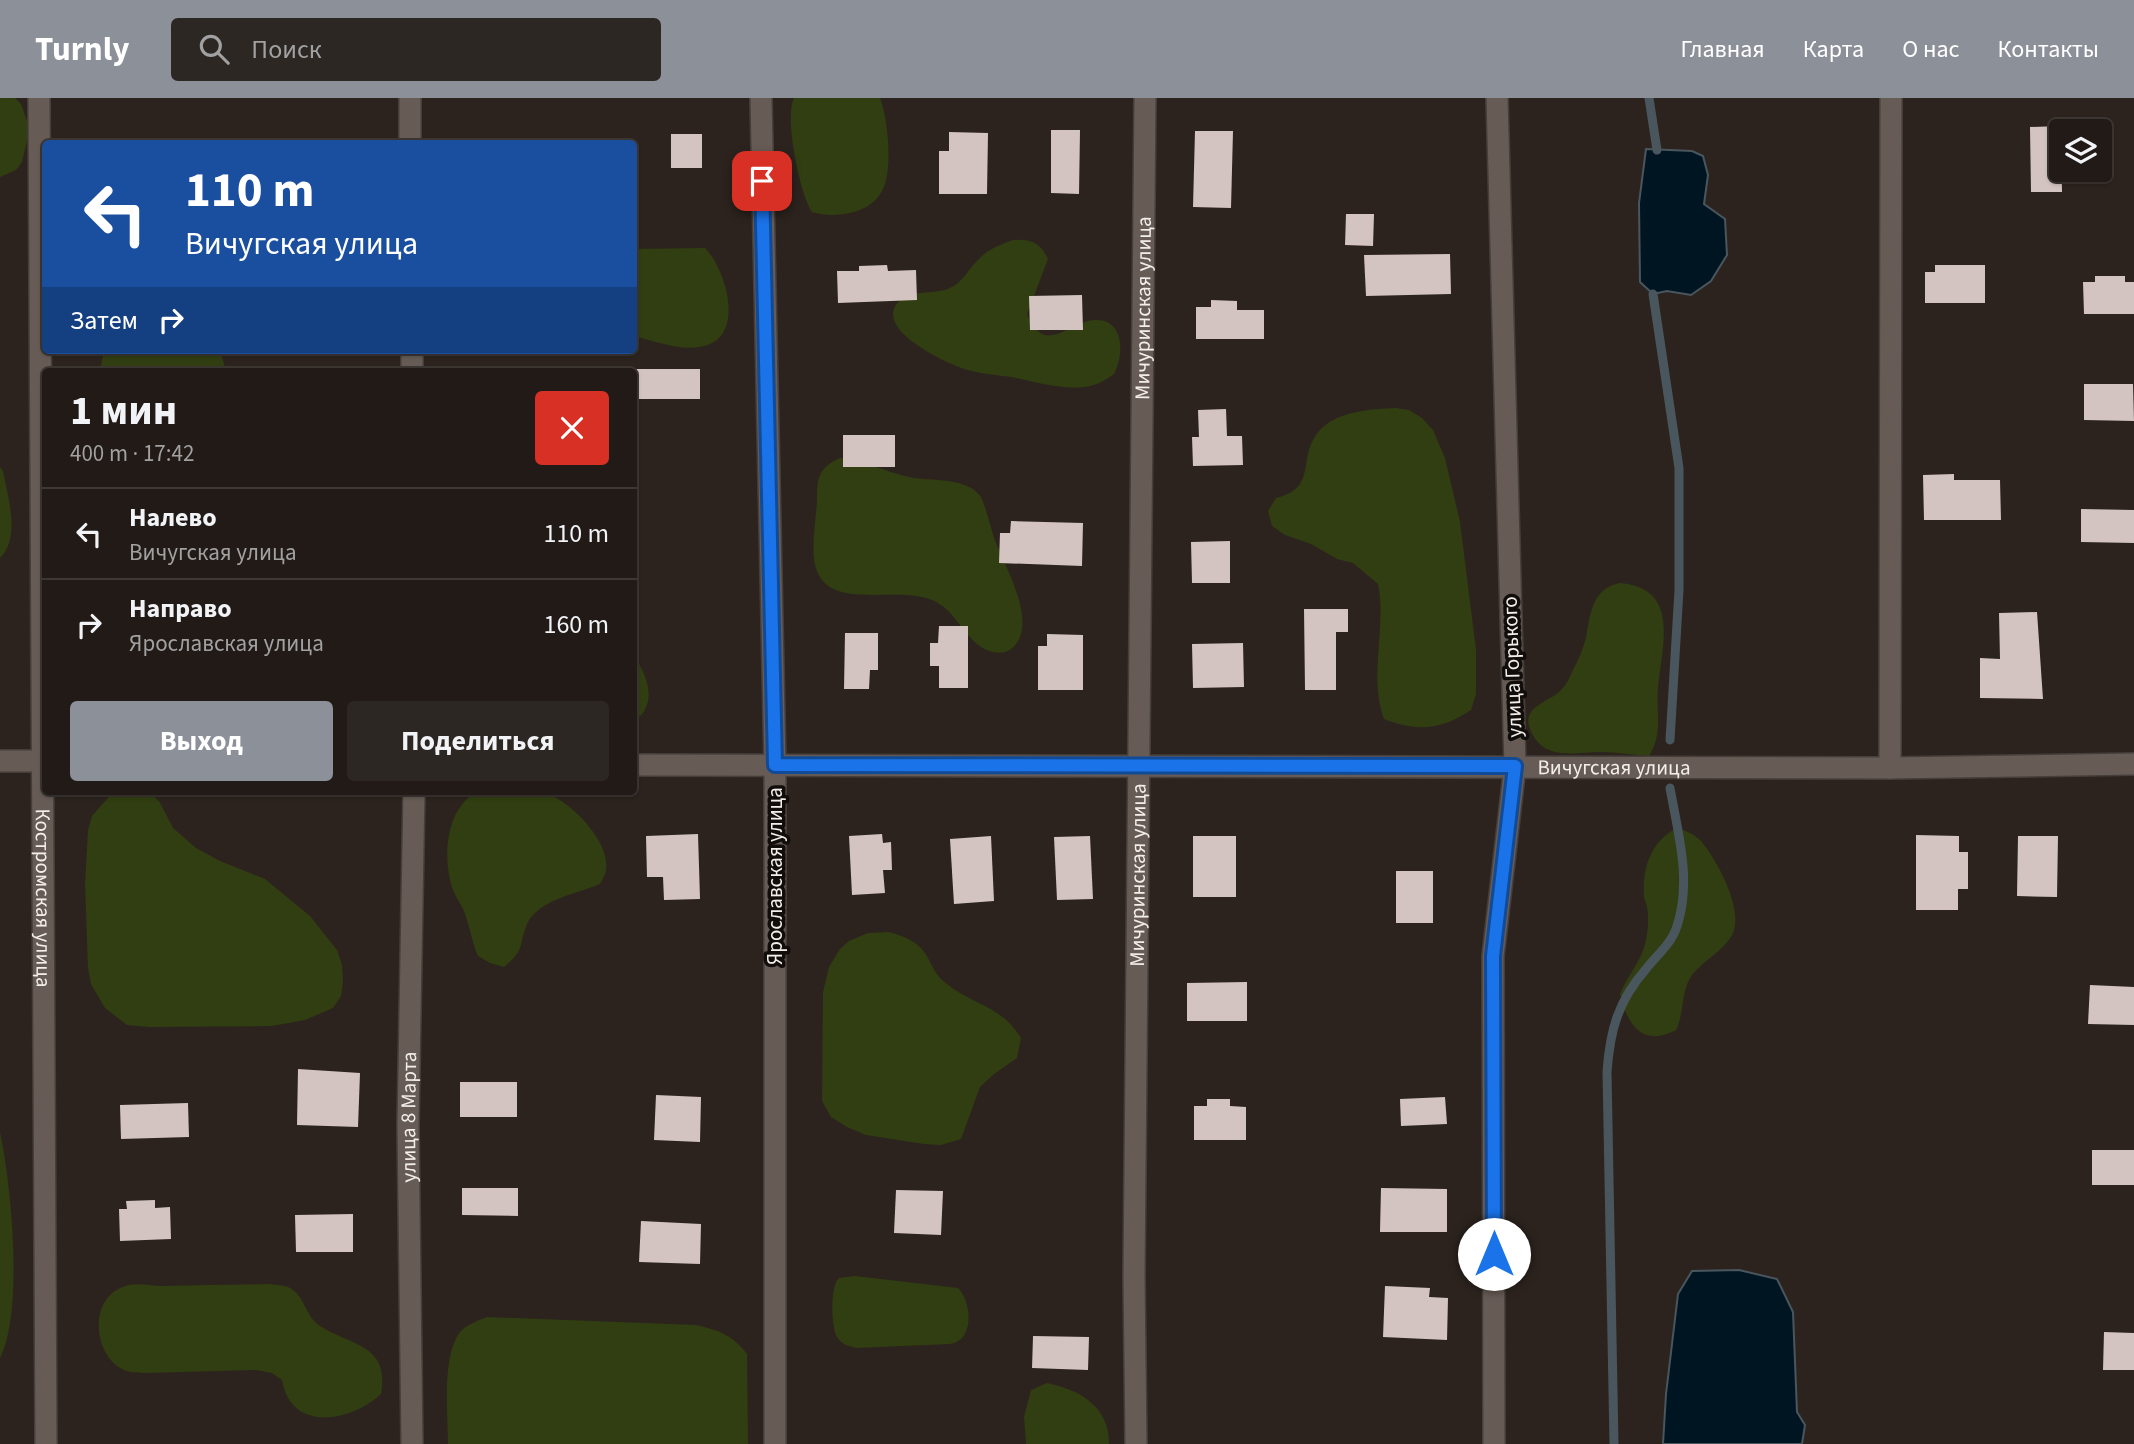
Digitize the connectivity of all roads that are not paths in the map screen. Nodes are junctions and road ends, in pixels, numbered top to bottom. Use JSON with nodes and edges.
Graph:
{"nodes":[{"id":1,"x":39,"y":98,"type":"edge"},
{"id":2,"x":410,"y":98,"type":"edge"},
{"id":3,"x":761,"y":98,"type":"edge"},
{"id":4,"x":1145,"y":98,"type":"edge"},
{"id":5,"x":1497,"y":98,"type":"edge"},
{"id":6,"x":1891,"y":98,"type":"edge"},
{"id":7,"x":410,"y":140,"type":"edge"},
{"id":8,"x":42,"y":496,"type":"edge"},
{"id":9,"x":0,"y":761,"type":"edge"},
{"id":10,"x":42,"y":761,"type":"edge"},
{"id":11,"x":1138,"y":764,"type":"junction"},
{"id":12,"x":2134,"y":764,"type":"edge"},
{"id":13,"x":637,"y":765,"type":"edge"},
{"id":14,"x":775,"y":765,"type":"junction"},
{"id":15,"x":1515,"y":766,"type":"junction"},
{"id":16,"x":1890,"y":768,"type":"junction"},
{"id":17,"x":44,"y":795,"type":"edge"},
{"id":18,"x":414,"y":795,"type":"edge"},
{"id":19,"x":47,"y":1444,"type":"edge"},
{"id":20,"x":412,"y":1444,"type":"edge"},
{"id":21,"x":775,"y":1444,"type":"edge"},
{"id":22,"x":1136,"y":1444,"type":"edge"},
{"id":23,"x":1494,"y":1444,"type":"edge"}],
"edges":[{"from":1,"to":8,"type":"street","name":"Костромская улица"},
{"from":2,"to":7,"type":"street"},
{"from":3,"to":14,"type":"street","name":"Ярославская улица"},
{"from":4,"to":11,"type":"street","name":"Мичуринская улица"},
{"from":5,"to":15,"type":"street","name":"улица Горького"},
{"from":6,"to":16,"type":"street"},
{"from":9,"to":10,"type":"street"},
{"from":11,"to":14,"type":"street","name":"Вичугская улица"},
{"from":11,"to":15,"type":"street","name":"Вичугская улица"},
{"from":11,"to":22,"type":"street","name":"Мичуринская улица"},
{"from":12,"to":16,"type":"street","name":"Вичугская улица"},
{"from":13,"to":14,"type":"street","name":"Вичугская улица"},
{"from":14,"to":21,"type":"street","name":"Ярославская улица"},
{"from":15,"to":16,"type":"street","name":"Вичугская улица"},
{"from":15,"to":23,"type":"street","name":"улица Горького"},
{"from":17,"to":19,"type":"street","name":"Костромская улица"},
{"from":18,"to":20,"type":"street","name":"улица 8 Марта"}]}
